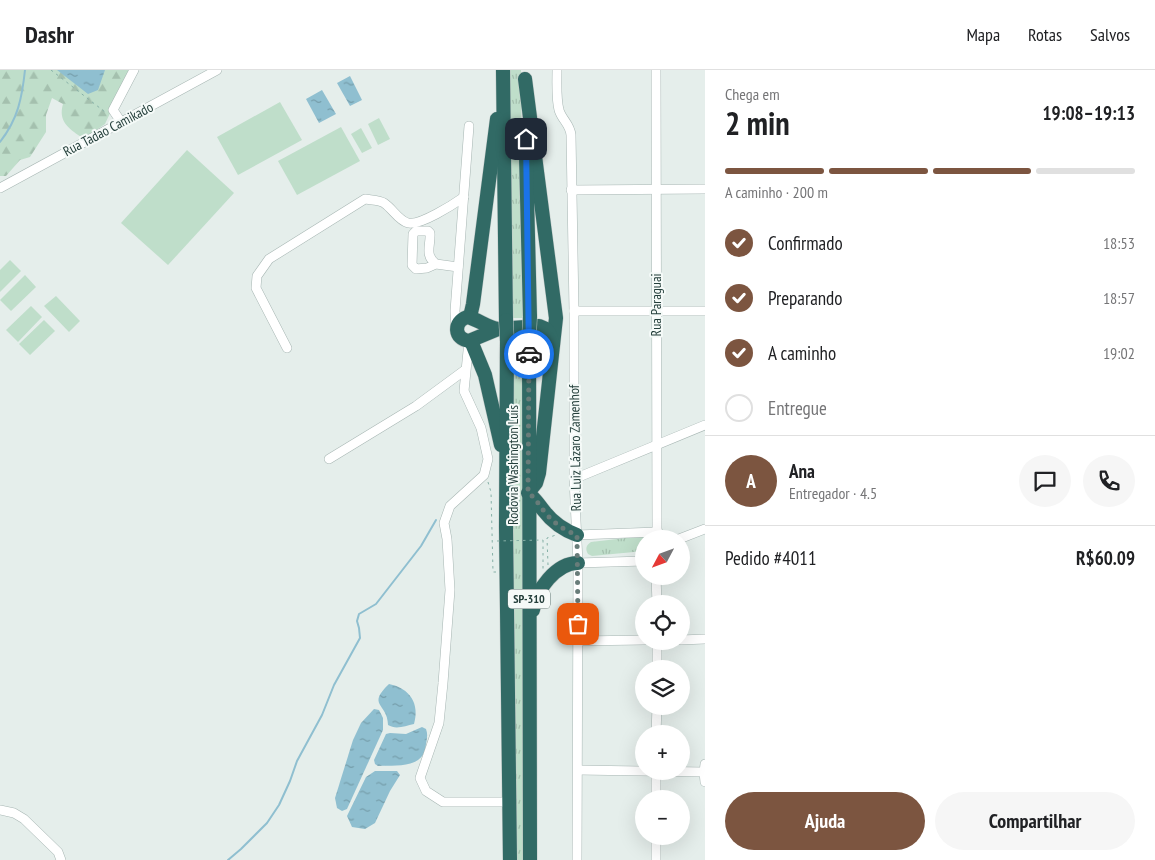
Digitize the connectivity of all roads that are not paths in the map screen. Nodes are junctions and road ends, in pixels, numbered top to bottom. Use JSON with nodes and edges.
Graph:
{"nodes":[{"id":1,"x":134,"y":70,"type":"edge"},
{"id":2,"x":217,"y":70,"type":"edge"},
{"id":3,"x":557,"y":70,"type":"edge"},
{"id":4,"x":656,"y":70,"type":"edge"},
{"id":5,"x":503,"y":72,"type":"edge"},
{"id":6,"x":525,"y":75,"type":"edge"},
{"id":7,"x":121,"y":122,"type":"junction"},
{"id":8,"x":469,"y":126,"type":"dead end"},
{"id":9,"x":0,"y":188,"type":"edge"},
{"id":10,"x":705,"y":189,"type":"edge"},
{"id":11,"x":571,"y":190,"type":"junction"},
{"id":12,"x":656,"y":190,"type":"junction"},
{"id":13,"x":464,"y":197,"type":"junction"},
{"id":14,"x":436,"y":264,"type":"junction"},
{"id":15,"x":458,"y":267,"type":"junction"},
{"id":16,"x":555,"y":302,"type":"junction"},
{"id":17,"x":456,"y":304,"type":"junction"},
{"id":18,"x":574,"y":311,"type":"junction"},
{"id":19,"x":705,"y":311,"type":"edge"},
{"id":20,"x":656,"y":312,"type":"junction"},
{"id":21,"x":470,"y":317,"type":"junction"},
{"id":22,"x":534,"y":322,"type":"junction"},
{"id":23,"x":502,"y":324,"type":"junction"},
{"id":24,"x":457,"y":332,"type":"junction"},
{"id":25,"x":470,"y":341,"type":"junction"},
{"id":26,"x":553,"y":344,"type":"junction"},
{"id":27,"x":287,"y":348,"type":"dead end"},
{"id":28,"x":465,"y":370,"type":"junction"},
{"id":29,"x":705,"y":425,"type":"edge"},
{"id":30,"x":656,"y":445,"type":"junction"},
{"id":31,"x":328,"y":459,"type":"dead end"},
{"id":32,"x":574,"y":479,"type":"junction"},
{"id":33,"x":528,"y":493,"type":"junction"},
{"id":34,"x":506,"y":527,"type":"junction"},
{"id":35,"x":705,"y":529,"type":"edge"},
{"id":36,"x":659,"y":530,"type":"edge"},
{"id":37,"x":577,"y":535,"type":"junction"},
{"id":38,"x":690,"y":535,"type":"edge"},
{"id":39,"x":635,"y":536,"type":"edge"},
{"id":40,"x":635,"y":561,"type":"edge"},
{"id":41,"x":578,"y":563,"type":"junction"},
{"id":42,"x":705,"y":639,"type":"edge"},
{"id":43,"x":635,"y":640,"type":"edge"},
{"id":44,"x":690,"y":640,"type":"edge"},
{"id":45,"x":578,"y":641,"type":"junction"},
{"id":46,"x":530,"y":645,"type":"junction"},
{"id":47,"x":704,"y":768,"type":"edge"},
{"id":48,"x":690,"y":769,"type":"edge"},
{"id":49,"x":578,"y":770,"type":"junction"},
{"id":50,"x":635,"y":771,"type":"edge"},
{"id":51,"x":705,"y":782,"type":"edge"},
{"id":52,"x":509,"y":802,"type":"junction"},
{"id":53,"x":0,"y":810,"type":"edge"},
{"id":54,"x":656,"y":845,"type":"edge"},
{"id":55,"x":61,"y":859,"type":"edge"},
{"id":56,"x":510,"y":860,"type":"edge"},
{"id":57,"x":530,"y":860,"type":"edge"},
{"id":58,"x":578,"y":860,"type":"edge"},
{"id":59,"x":656,"y":860,"type":"edge"}],
"edges":[{"from":1,"to":7,"type":"street"},
{"from":2,"to":7,"type":"street","name":"Rua Tadao Camikado"},
{"from":3,"to":11,"type":"street","name":"Rua Luiz Lázaro Zamenhof"},
{"from":4,"to":12,"type":"street","name":"Rua Paraguai"},
{"from":5,"to":21,"type":"highway"},
{"from":5,"to":23,"type":"highway","name":"Rodovia Washington Luís","number":"SP-310"},
{"from":6,"to":16,"type":"highway"},
{"from":6,"to":22,"type":"highway","name":"Rodovia Washington Luís","number":"SP-310"},
{"from":7,"to":9,"type":"street","name":"Rua Tadao Camikado"},
{"from":8,"to":13,"type":"street"},
{"from":10,"to":12,"type":"street"},
{"from":11,"to":12,"type":"street"},
{"from":11,"to":18,"type":"street","name":"Rua Luiz Lázaro Zamenhof"},
{"from":12,"to":20,"type":"street","name":"Rua Paraguai"},
{"from":13,"to":15,"type":"street"},
{"from":13,"to":27,"type":"street"},
{"from":14,"to":14,"type":"street"},
{"from":14,"to":15,"type":"street"},
{"from":15,"to":17,"type":"street"},
{"from":16,"to":22,"type":"highway"},
{"from":16,"to":26,"type":"highway"},
{"from":17,"to":21,"type":"street"},
{"from":17,"to":24,"type":"street"},
{"from":18,"to":20,"type":"street"},
{"from":18,"to":32,"type":"street","name":"Rua Luiz Lázaro Zamenhof"},
{"from":19,"to":20,"type":"street"},
{"from":20,"to":30,"type":"street","name":"Rua Paraguai"},
{"from":21,"to":23,"type":"highway"},
{"from":21,"to":24,"type":"highway"},
{"from":22,"to":23,"type":"highway"},
{"from":22,"to":26,"type":"highway"},
{"from":22,"to":33,"type":"highway","name":"Rodovia Washington Luís","number":"SP-310","bridge":true},
{"from":23,"to":25,"type":"highway"},
{"from":23,"to":34,"type":"highway","name":"Rodovia Washington Luís","number":"SP-310","bridge":true},
{"from":24,"to":25,"type":"highway"},
{"from":25,"to":28,"type":"street"},
{"from":25,"to":34,"type":"highway"},
{"from":26,"to":33,"type":"highway"},
{"from":28,"to":31,"type":"street"},
{"from":28,"to":52,"type":"street"},
{"from":29,"to":30,"type":"street"},
{"from":30,"to":32,"type":"street"},
{"from":30,"to":36,"type":"street","name":"Rua Paraguai"},
{"from":32,"to":37,"type":"street","name":"Rua Luiz Lázaro Zamenhof"},
{"from":33,"to":37,"type":"highway"},
{"from":33,"to":46,"type":"highway","name":"Rodovia Washington Luís","number":"SP-310"},
{"from":34,"to":52,"type":"highway","name":"Rodovia Washington Luís","number":"SP-310"},
{"from":35,"to":38,"type":"street"},
{"from":37,"to":39,"type":"street"},
{"from":37,"to":41,"type":"street","name":"Rua Luiz Lázaro Zamenhof"},
{"from":40,"to":41,"type":"street"},
{"from":41,"to":45,"type":"street","name":"Rua Luiz Lázaro Zamenhof"},
{"from":41,"to":46,"type":"highway"},
{"from":42,"to":44,"type":"street"},
{"from":43,"to":45,"type":"street"},
{"from":45,"to":49,"type":"street","name":"Rua Luiz Lázaro Zamenhof"},
{"from":46,"to":57,"type":"highway","name":"Rodovia Washington Luís","number":"SP-310"},
{"from":47,"to":48,"type":"street"},
{"from":47,"to":51,"type":"street"},
{"from":49,"to":50,"type":"street"},
{"from":49,"to":58,"type":"street","name":"Rua Luiz Lázaro Zamenhof"},
{"from":52,"to":56,"type":"highway","name":"Rodovia Washington Luís","number":"SP-310"},
{"from":53,"to":55,"type":"street"},
{"from":54,"to":59,"type":"street"}]}
